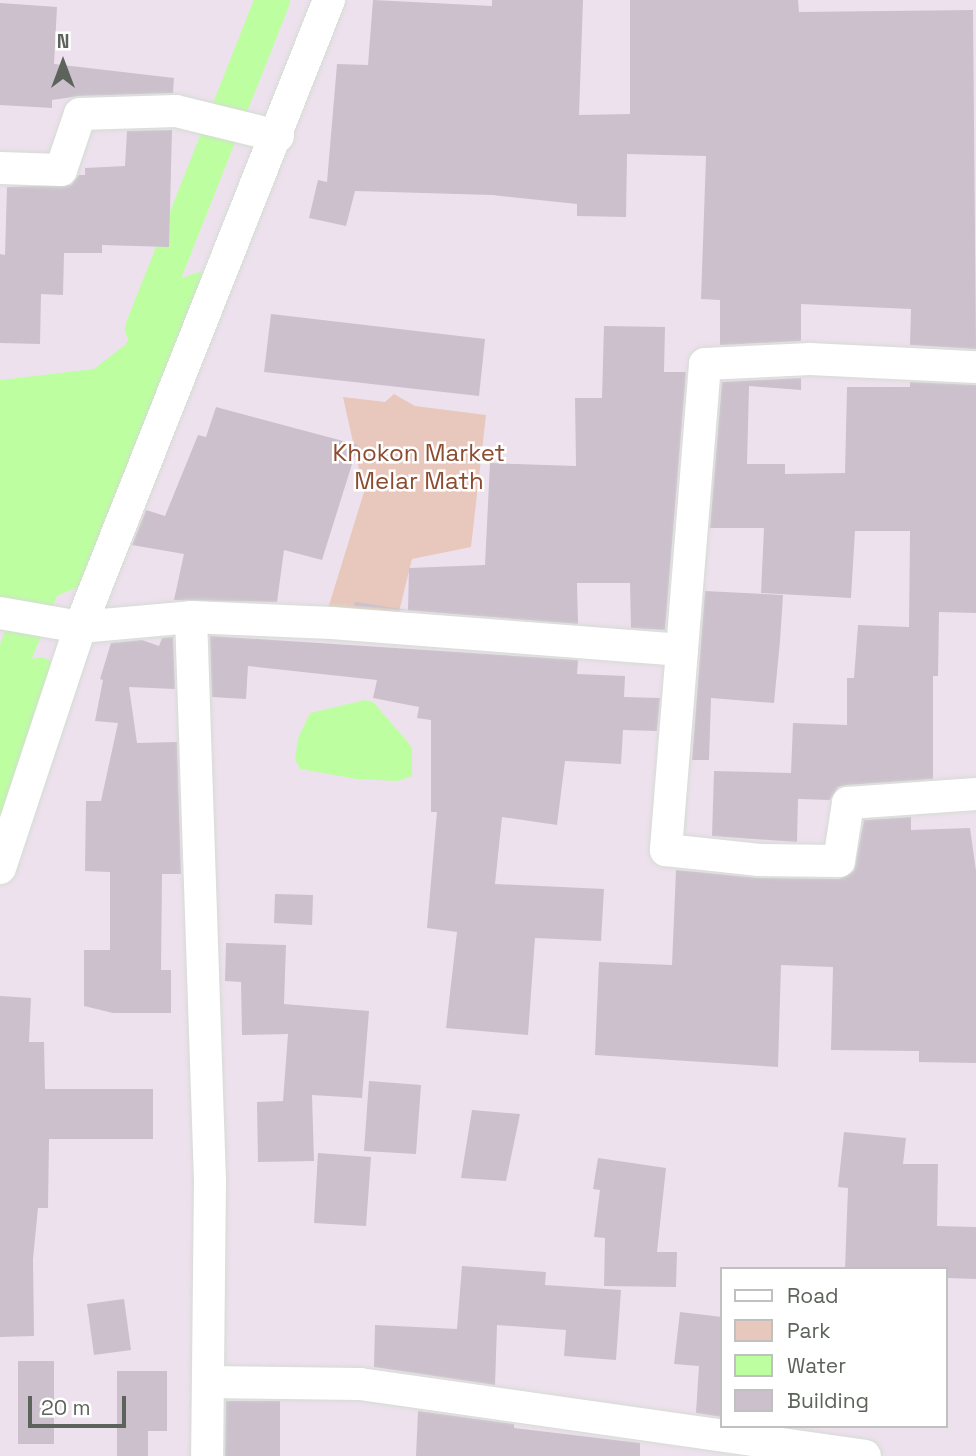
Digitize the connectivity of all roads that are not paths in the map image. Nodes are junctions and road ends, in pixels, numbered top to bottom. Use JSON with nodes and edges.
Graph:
{"nodes":[{"id":1,"x":329,"y":0,"type":"edge"},
{"id":2,"x":277,"y":135,"type":"junction"},
{"id":3,"x":0,"y":168,"type":"edge"},
{"id":4,"x":976,"y":367,"type":"edge"},
{"id":5,"x":0,"y":613,"type":"edge"},
{"id":6,"x":191,"y":617,"type":"junction"},
{"id":7,"x":80,"y":627,"type":"junction"},
{"id":8,"x":681,"y":650,"type":"junction"},
{"id":9,"x":976,"y":794,"type":"edge"},
{"id":10,"x":0,"y":868,"type":"edge"},
{"id":11,"x":208,"y":1382,"type":"junction"},
{"id":12,"x":207,"y":1456,"type":"edge"},
{"id":13,"x":865,"y":1456,"type":"edge"}],
"edges":[{"from":1,"to":2,"type":"street"},
{"from":2,"to":3,"type":"street"},
{"from":2,"to":7,"type":"street"},
{"from":4,"to":8,"type":"street"},
{"from":5,"to":7,"type":"street"},
{"from":6,"to":7,"type":"street"},
{"from":6,"to":8,"type":"street"},
{"from":6,"to":11,"type":"street"},
{"from":7,"to":10,"type":"street"},
{"from":8,"to":9,"type":"street"},
{"from":11,"to":12,"type":"street"},
{"from":11,"to":13,"type":"street"}]}
